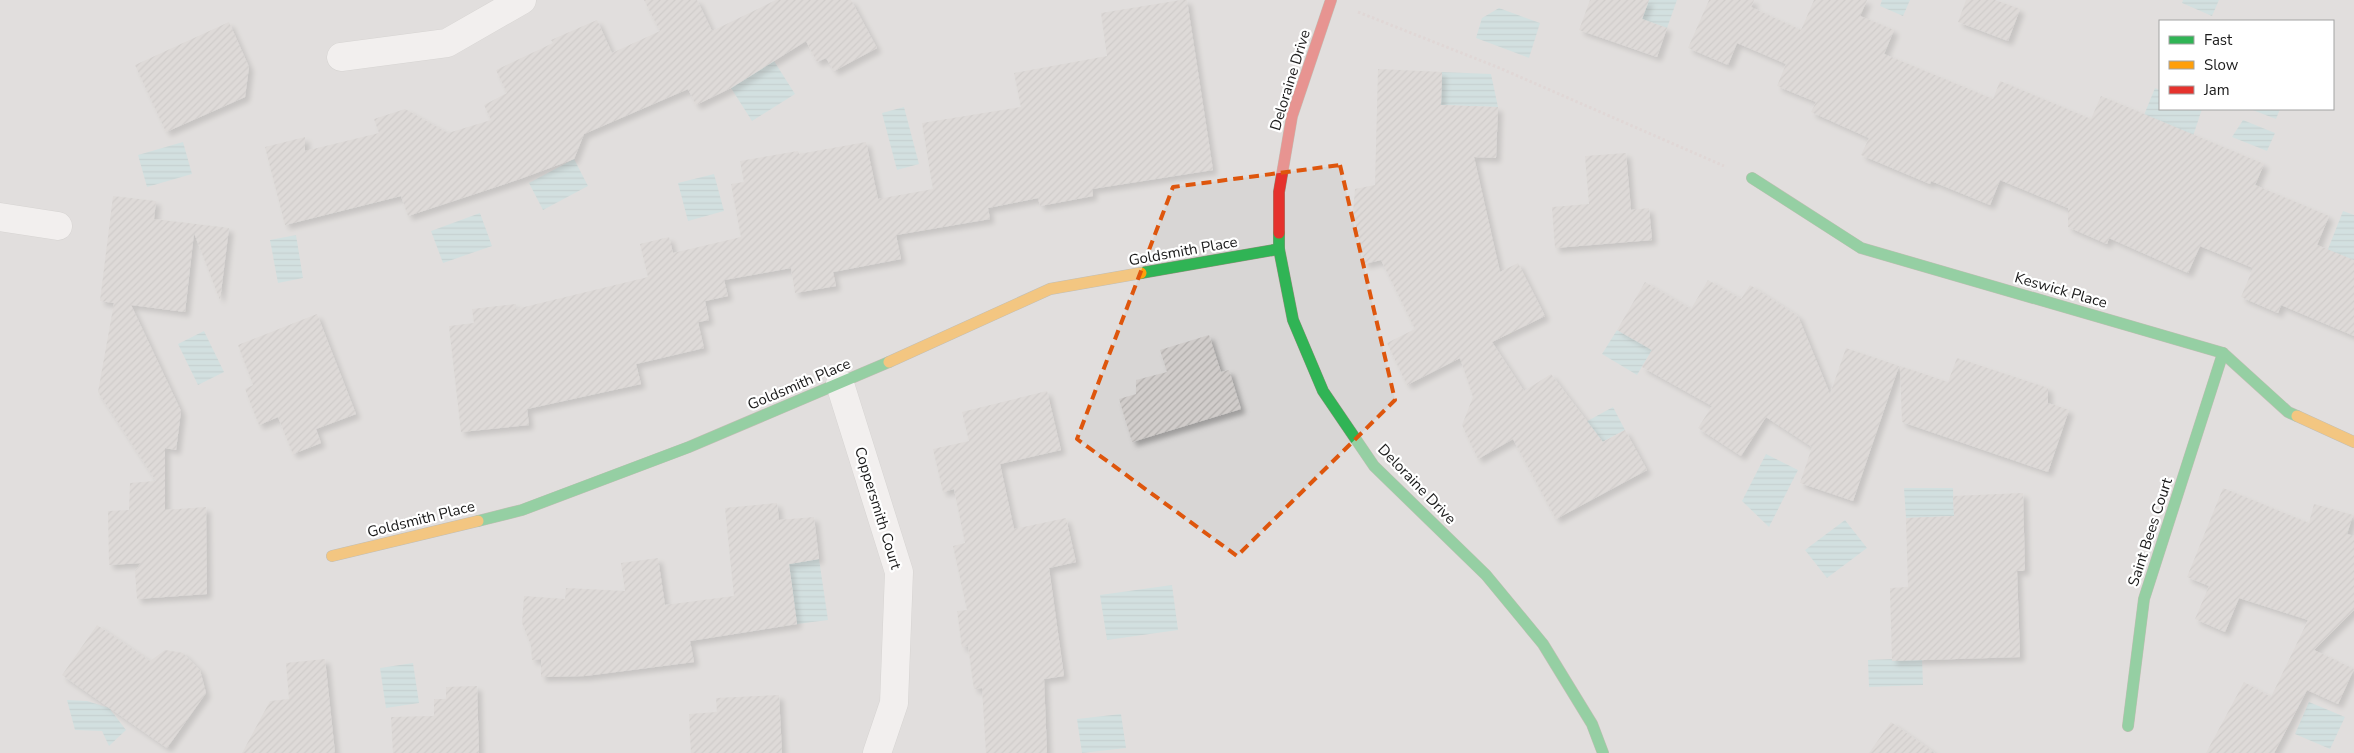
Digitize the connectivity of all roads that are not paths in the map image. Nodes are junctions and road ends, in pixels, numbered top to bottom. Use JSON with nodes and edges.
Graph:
{"nodes":[{"id":1,"x":522,"y":0,"type":"edge"},
{"id":2,"x":1331,"y":0,"type":"edge"},
{"id":3,"x":341,"y":57,"type":"dead end"},
{"id":4,"x":1752,"y":178,"type":"road end"},
{"id":5,"x":0,"y":217,"type":"edge"},
{"id":6,"x":58,"y":226,"type":"dead end"},
{"id":7,"x":1279,"y":249,"type":"junction"},
{"id":8,"x":2223,"y":353,"type":"junction"},
{"id":9,"x":840,"y":384,"type":"junction"},
{"id":10,"x":2354,"y":442,"type":"edge"},
{"id":11,"x":332,"y":556,"type":"dead end"},
{"id":12,"x":2128,"y":726,"type":"dead end"},
{"id":13,"x":877,"y":753,"type":"edge"},
{"id":14,"x":1603,"y":753,"type":"edge"}],
"edges":[{"from":1,"to":3,"type":"street"},
{"from":2,"to":7,"type":"street","name":"Deloraine Drive"},
{"from":4,"to":8,"type":"street","name":"Keswick Place"},
{"from":5,"to":6,"type":"street"},
{"from":7,"to":9,"type":"street","name":"Goldsmith Place"},
{"from":7,"to":14,"type":"street","name":"Deloraine Drive"},
{"from":8,"to":10,"type":"street","name":"Keswick Place"},
{"from":8,"to":12,"type":"street","name":"Saint Bees Court"},
{"from":9,"to":11,"type":"street","name":"Goldsmith Place"},
{"from":9,"to":13,"type":"street","name":"Coppersmith Court"}]}
